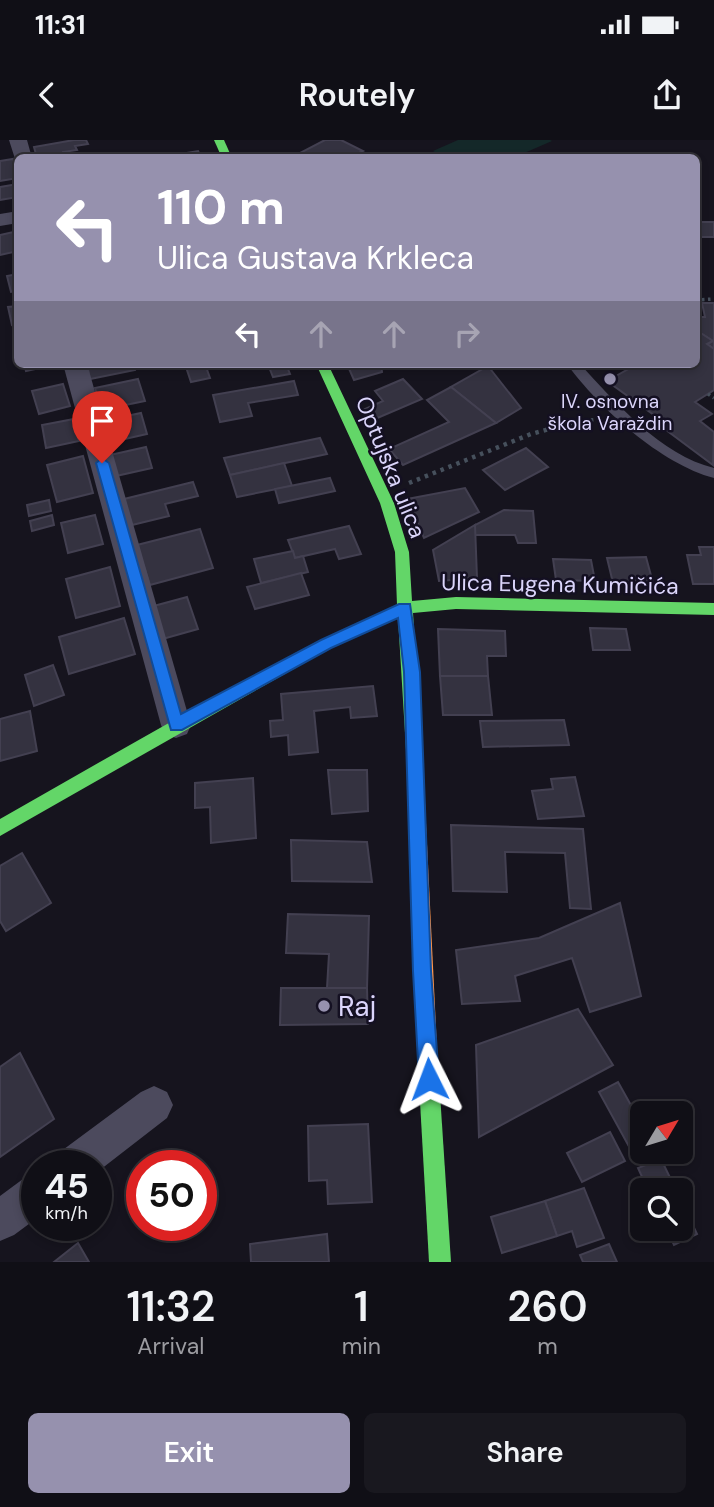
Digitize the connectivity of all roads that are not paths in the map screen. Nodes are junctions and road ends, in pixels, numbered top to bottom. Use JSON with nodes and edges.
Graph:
{"nodes":[{"id":1,"x":76,"y":368,"type":"edge"},
{"id":2,"x":324,"y":368,"type":"edge"},
{"id":3,"x":576,"y":368,"type":"edge"},
{"id":4,"x":714,"y":473,"type":"edge"},
{"id":5,"x":405,"y":608,"type":"junction"},
{"id":6,"x":714,"y":609,"type":"edge"},
{"id":7,"x":176,"y":725,"type":"junction"},
{"id":8,"x":0,"y":828,"type":"edge"},
{"id":9,"x":153,"y":1105,"type":"dead end"},
{"id":10,"x":95,"y":1150,"type":"edge"},
{"id":11,"x":21,"y":1205,"type":"edge"},
{"id":12,"x":0,"y":1221,"type":"edge"},
{"id":13,"x":440,"y":1262,"type":"edge"}],
"edges":[{"from":1,"to":7,"type":"street"},
{"from":2,"to":5,"type":"main road","name":"Optujska ulica"},
{"from":3,"to":4,"type":"lane"},
{"from":5,"to":6,"type":"main road","name":"Ulica Eugena Kumičića"},
{"from":5,"to":7,"type":"main road","name":"Ulica Eugena Kumičića"},
{"from":5,"to":13,"type":"main road","name":"Optujska ulica"},
{"from":7,"to":8,"type":"main road","name":"Ulica Eugena Kumičića"},
{"from":9,"to":10,"type":"street"},
{"from":11,"to":12,"type":"street"}]}
